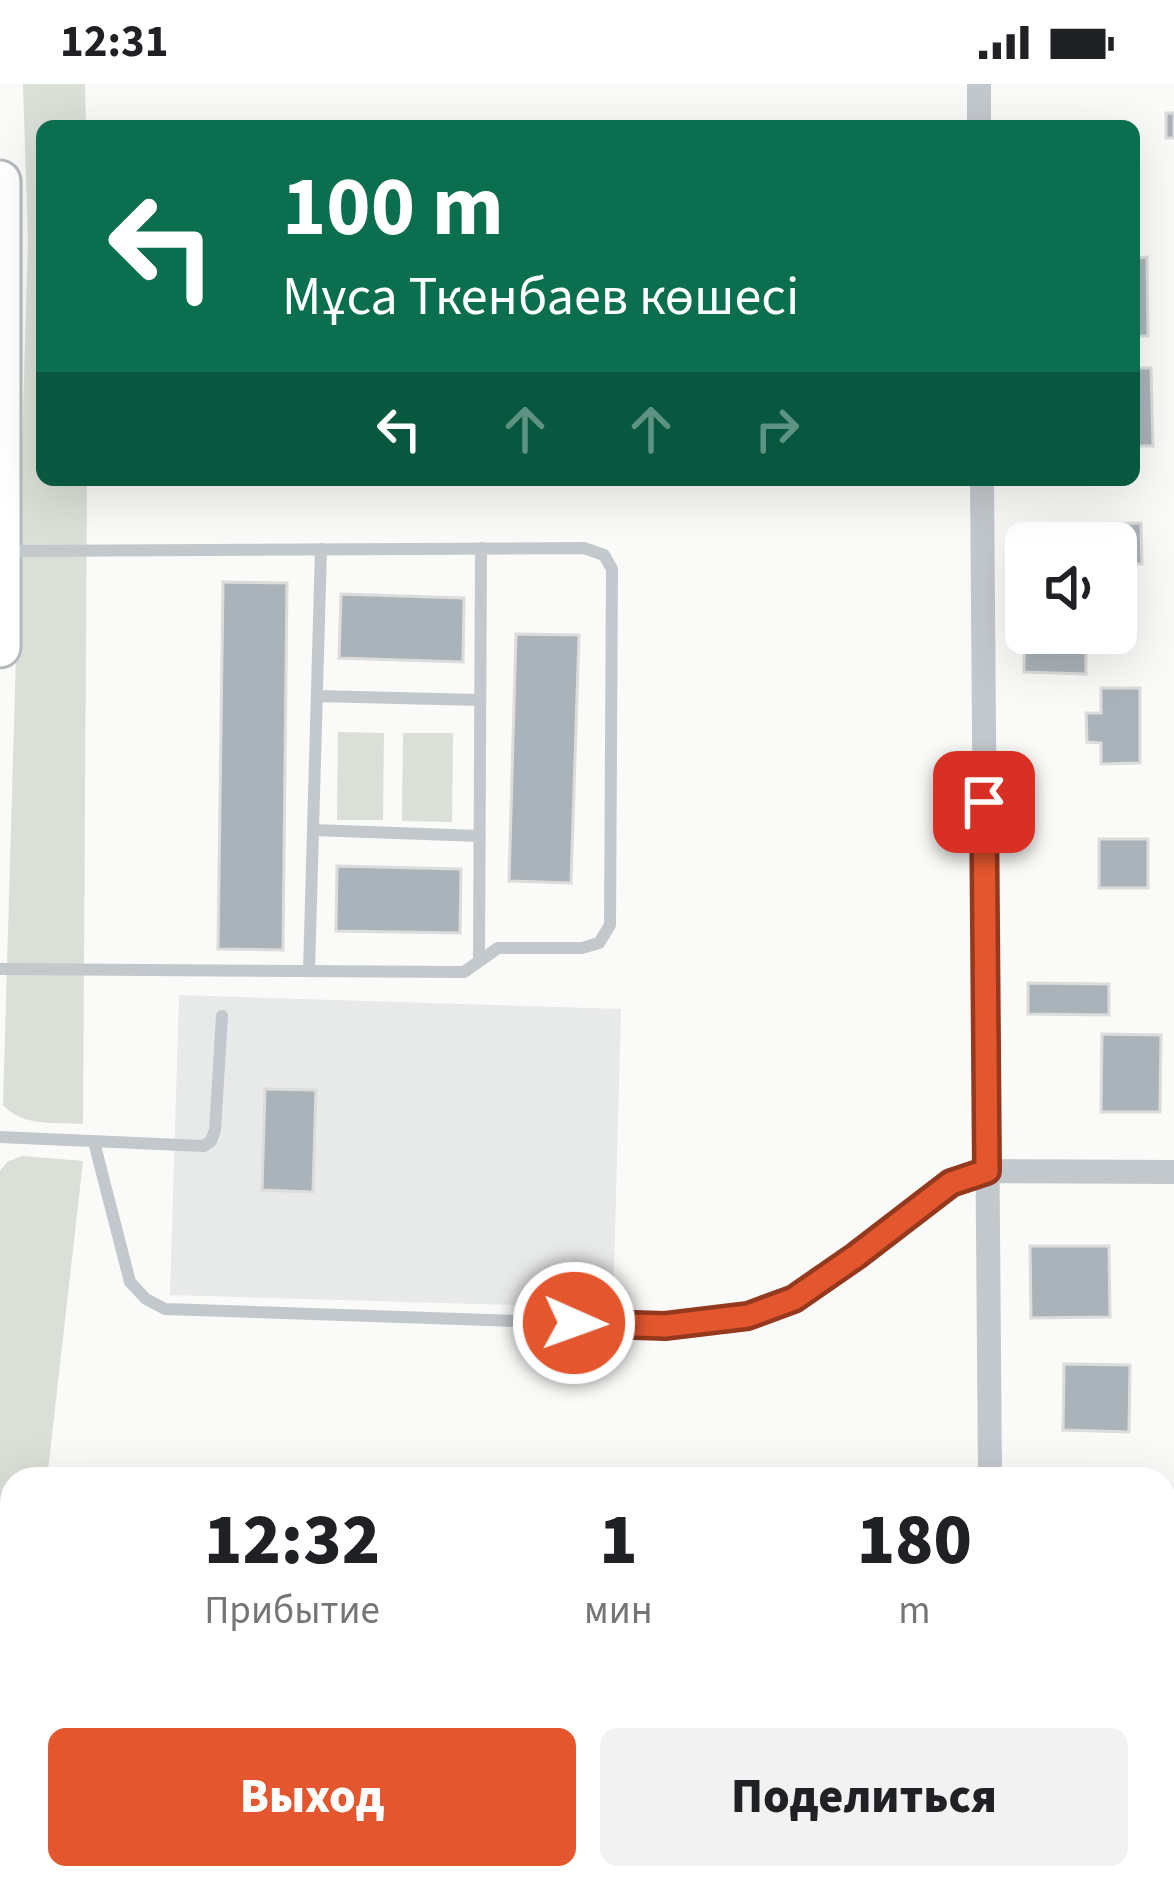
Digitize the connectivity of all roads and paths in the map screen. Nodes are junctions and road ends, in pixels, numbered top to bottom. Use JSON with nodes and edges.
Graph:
{"nodes":[{"id":1,"x":979,"y":84,"type":"edge"},
{"id":2,"x":979,"y":120,"type":"edge"},
{"id":3,"x":0,"y":181,"type":"edge"},
{"id":4,"x":982,"y":486,"type":"edge"},
{"id":5,"x":481,"y":548,"type":"junction"},
{"id":6,"x":321,"y":549,"type":"junction"},
{"id":7,"x":2,"y":550,"type":"edge"},
{"id":8,"x":0,"y":647,"type":"edge"},
{"id":9,"x":317,"y":696,"type":"junction"},
{"id":10,"x":480,"y":700,"type":"junction"},
{"id":11,"x":313,"y":830,"type":"junction"},
{"id":12,"x":480,"y":836,"type":"junction"},
{"id":13,"x":479,"y":961,"type":"junction"},
{"id":14,"x":0,"y":969,"type":"edge"},
{"id":15,"x":309,"y":971,"type":"junction"},
{"id":16,"x":222,"y":1016,"type":"dead end"},
{"id":17,"x":0,"y":1138,"type":"edge"},
{"id":18,"x":94,"y":1142,"type":"junction"},
{"id":19,"x":987,"y":1171,"type":"junction"},
{"id":20,"x":1174,"y":1172,"type":"edge"},
{"id":21,"x":990,"y":1467,"type":"edge"}],
"edges":[{"from":1,"to":2,"type":"street"},
{"from":3,"to":7,"type":"main road"},
{"from":4,"to":19,"type":"street"},
{"from":5,"to":6,"type":"lane"},
{"from":5,"to":10,"type":"lane"},
{"from":5,"to":13,"type":"lane"},
{"from":6,"to":7,"type":"lane"},
{"from":6,"to":9,"type":"lane"},
{"from":7,"to":8,"type":"main road"},
{"from":9,"to":10,"type":"lane"},
{"from":9,"to":11,"type":"lane"},
{"from":10,"to":12,"type":"lane"},
{"from":11,"to":12,"type":"lane"},
{"from":11,"to":15,"type":"lane"},
{"from":12,"to":13,"type":"lane"},
{"from":13,"to":15,"type":"lane"},
{"from":14,"to":15,"type":"lane"},
{"from":16,"to":18,"type":"lane"},
{"from":17,"to":18,"type":"lane"},
{"from":18,"to":19,"type":"lane"},
{"from":19,"to":20,"type":"street"},
{"from":19,"to":21,"type":"street"}]}
